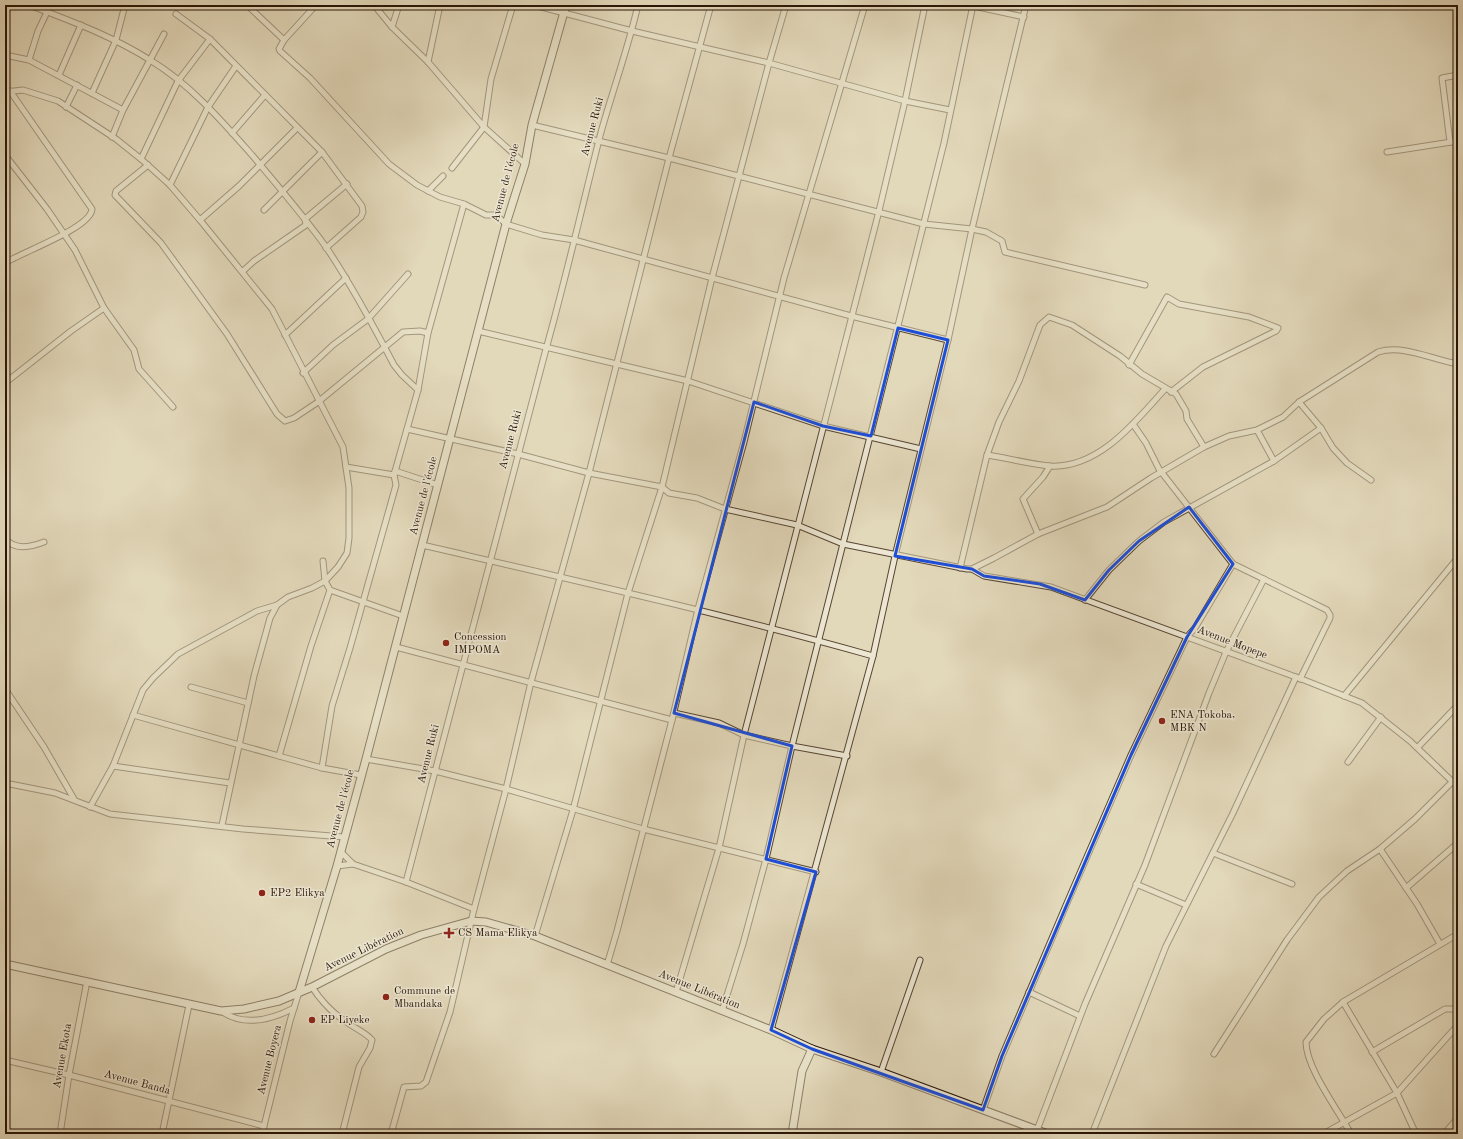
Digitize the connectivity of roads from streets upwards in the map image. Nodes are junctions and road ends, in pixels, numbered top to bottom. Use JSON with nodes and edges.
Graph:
{"nodes":[{"id":1,"x":9,"y":5,"type":"edge"},
{"id":2,"x":29,"y":5,"type":"edge"},
{"id":3,"x":125,"y":5,"type":"edge"},
{"id":4,"x":247,"y":5,"type":"edge"},
{"id":5,"x":316,"y":5,"type":"edge"},
{"id":6,"x":374,"y":5,"type":"edge"},
{"id":7,"x":399,"y":5,"type":"edge"},
{"id":8,"x":440,"y":5,"type":"edge"},
{"id":9,"x":513,"y":5,"type":"edge"},
{"id":10,"x":534,"y":5,"type":"edge"},
{"id":11,"x":566,"y":5,"type":"edge"},
{"id":12,"x":638,"y":5,"type":"edge"},
{"id":13,"x":711,"y":5,"type":"edge"},
{"id":14,"x":786,"y":5,"type":"edge"},
{"id":15,"x":865,"y":5,"type":"edge"},
{"id":16,"x":925,"y":5,"type":"edge"},
{"id":17,"x":972,"y":5,"type":"edge"},
{"id":18,"x":1026,"y":5,"type":"edge"},
{"id":19,"x":47,"y":12,"type":"junction"},
{"id":20,"x":564,"y":13,"type":"junction"},
{"id":21,"x":176,"y":14,"type":"dead end"},
{"id":22,"x":5,"y":16,"type":"edge"},
{"id":23,"x":1024,"y":17,"type":"junction"},
{"id":24,"x":81,"y":25,"type":"junction"},
{"id":25,"x":392,"y":27,"type":"junction"},
{"id":26,"x":632,"y":31,"type":"junction"},
{"id":27,"x":164,"y":34,"type":"dead end"},
{"id":28,"x":210,"y":39,"type":"junction"},
{"id":29,"x":116,"y":40,"type":"junction"},
{"id":30,"x":284,"y":40,"type":"junction"},
{"id":31,"x":700,"y":46,"type":"junction"},
{"id":32,"x":5,"y":54,"type":"edge"},
{"id":33,"x":28,"y":60,"type":"junction"},
{"id":34,"x":151,"y":60,"type":"junction"},
{"id":35,"x":428,"y":62,"type":"junction"},
{"id":36,"x":769,"y":63,"type":"junction"},
{"id":37,"x":236,"y":66,"type":"junction"},
{"id":38,"x":59,"y":75,"type":"junction"},
{"id":39,"x":1458,"y":75,"type":"edge"},
{"id":40,"x":178,"y":81,"type":"junction"},
{"id":41,"x":842,"y":84,"type":"junction"},
{"id":42,"x":77,"y":85,"type":"junction"},
{"id":43,"x":8,"y":92,"type":"edge"},
{"id":44,"x":92,"y":93,"type":"junction"},
{"id":45,"x":265,"y":95,"type":"junction"},
{"id":46,"x":905,"y":101,"type":"junction"},
{"id":47,"x":66,"y":107,"type":"junction"},
{"id":48,"x":208,"y":107,"type":"junction"},
{"id":49,"x":123,"y":110,"type":"junction"},
{"id":50,"x":950,"y":110,"type":"junction"},
{"id":51,"x":532,"y":125,"type":"junction"},
{"id":52,"x":484,"y":127,"type":"junction"},
{"id":53,"x":297,"y":128,"type":"junction"},
{"id":54,"x":232,"y":132,"type":"junction"},
{"id":55,"x":112,"y":137,"type":"junction"},
{"id":56,"x":1458,"y":141,"type":"edge"},
{"id":57,"x":599,"y":142,"type":"junction"},
{"id":58,"x":1450,"y":142,"type":"junction"},
{"id":59,"x":322,"y":152,"type":"junction"},
{"id":60,"x":1387,"y":152,"type":"dead end"},
{"id":61,"x":5,"y":155,"type":"edge"},
{"id":62,"x":140,"y":158,"type":"junction"},
{"id":63,"x":669,"y":158,"type":"junction"},
{"id":64,"x":525,"y":164,"type":"junction"},
{"id":65,"x":148,"y":165,"type":"junction"},
{"id":66,"x":260,"y":165,"type":"junction"},
{"id":67,"x":452,"y":168,"type":"dead end"},
{"id":68,"x":443,"y":176,"type":"dead end"},
{"id":69,"x":739,"y":176,"type":"junction"},
{"id":70,"x":347,"y":184,"type":"junction"},
{"id":71,"x":170,"y":186,"type":"junction"},
{"id":72,"x":283,"y":191,"type":"junction"},
{"id":73,"x":428,"y":191,"type":"junction"},
{"id":74,"x":809,"y":194,"type":"junction"},
{"id":75,"x":464,"y":204,"type":"junction"},
{"id":76,"x":264,"y":210,"type":"dead end"},
{"id":77,"x":878,"y":212,"type":"junction"},
{"id":78,"x":305,"y":219,"type":"junction"},
{"id":79,"x":200,"y":220,"type":"junction"},
{"id":80,"x":506,"y":224,"type":"junction"},
{"id":81,"x":924,"y":224,"type":"junction"},
{"id":82,"x":972,"y":228,"type":"junction"},
{"id":83,"x":64,"y":234,"type":"junction"},
{"id":84,"x":574,"y":240,"type":"junction"},
{"id":85,"x":326,"y":248,"type":"junction"},
{"id":86,"x":644,"y":260,"type":"junction"},
{"id":87,"x":5,"y":263,"type":"edge"},
{"id":88,"x":243,"y":272,"type":"junction"},
{"id":89,"x":408,"y":274,"type":"dead end"},
{"id":90,"x":346,"y":278,"type":"junction"},
{"id":91,"x":712,"y":278,"type":"junction"},
{"id":92,"x":1145,"y":284,"type":"dead end"},
{"id":93,"x":780,"y":296,"type":"junction"},
{"id":94,"x":104,"y":308,"type":"junction"},
{"id":95,"x":851,"y":316,"type":"junction"},
{"id":96,"x":368,"y":319,"type":"junction"},
{"id":97,"x":898,"y":328,"type":"junction"},
{"id":98,"x":478,"y":331,"type":"junction"},
{"id":99,"x":428,"y":333,"type":"junction"},
{"id":100,"x":285,"y":335,"type":"junction"},
{"id":101,"x":948,"y":340,"type":"junction"},
{"id":102,"x":385,"y":348,"type":"junction"},
{"id":103,"x":546,"y":349,"type":"junction"},
{"id":104,"x":1458,"y":364,"type":"edge"},
{"id":105,"x":617,"y":365,"type":"junction"},
{"id":106,"x":1129,"y":365,"type":"junction"},
{"id":107,"x":303,"y":373,"type":"junction"},
{"id":108,"x":688,"y":381,"type":"junction"},
{"id":109,"x":5,"y":382,"type":"edge"},
{"id":110,"x":1165,"y":389,"type":"junction"},
{"id":111,"x":418,"y":390,"type":"junction"},
{"id":112,"x":1170,"y":392,"type":"junction"},
{"id":113,"x":318,"y":402,"type":"junction"},
{"id":114,"x":754,"y":402,"type":"junction"},
{"id":115,"x":1299,"y":402,"type":"junction"},
{"id":116,"x":173,"y":407,"type":"dead end"},
{"id":117,"x":1133,"y":424,"type":"junction"},
{"id":118,"x":823,"y":426,"type":"junction"},
{"id":119,"x":1321,"y":428,"type":"junction"},
{"id":120,"x":407,"y":429,"type":"junction"},
{"id":121,"x":1257,"y":430,"type":"junction"},
{"id":122,"x":870,"y":436,"type":"junction"},
{"id":123,"x":450,"y":440,"type":"junction"},
{"id":124,"x":1204,"y":447,"type":"junction"},
{"id":125,"x":921,"y":449,"type":"junction"},
{"id":126,"x":518,"y":454,"type":"junction"},
{"id":127,"x":987,"y":455,"type":"junction"},
{"id":128,"x":1274,"y":461,"type":"junction"},
{"id":129,"x":1050,"y":466,"type":"junction"},
{"id":130,"x":346,"y":467,"type":"junction"},
{"id":131,"x":1162,"y":471,"type":"junction"},
{"id":132,"x":395,"y":473,"type":"junction"},
{"id":133,"x":589,"y":473,"type":"junction"},
{"id":134,"x":1372,"y":480,"type":"dead end"},
{"id":135,"x":438,"y":485,"type":"junction"},
{"id":136,"x":662,"y":487,"type":"junction"},
{"id":137,"x":1189,"y":508,"type":"junction"},
{"id":138,"x":725,"y":509,"type":"junction"},
{"id":139,"x":797,"y":525,"type":"junction"},
{"id":140,"x":1038,"y":534,"type":"junction"},
{"id":141,"x":5,"y":538,"type":"edge"},
{"id":142,"x":44,"y":542,"type":"dead end"},
{"id":143,"x":843,"y":544,"type":"junction"},
{"id":144,"x":422,"y":545,"type":"junction"},
{"id":145,"x":895,"y":556,"type":"junction"},
{"id":146,"x":490,"y":560,"type":"junction"},
{"id":147,"x":1456,"y":560,"type":"dead end"},
{"id":148,"x":323,"y":561,"type":"dead end"},
{"id":149,"x":1233,"y":564,"type":"junction"},
{"id":150,"x":960,"y":568,"type":"junction"},
{"id":151,"x":972,"y":569,"type":"junction"},
{"id":152,"x":560,"y":577,"type":"junction"},
{"id":153,"x":1264,"y":579,"type":"junction"},
{"id":154,"x":325,"y":581,"type":"junction"},
{"id":155,"x":330,"y":590,"type":"junction"},
{"id":156,"x":628,"y":593,"type":"junction"},
{"id":157,"x":1085,"y":600,"type":"junction"},
{"id":158,"x":363,"y":603,"type":"junction"},
{"id":159,"x":278,"y":605,"type":"junction"},
{"id":160,"x":698,"y":609,"type":"junction"},
{"id":161,"x":403,"y":616,"type":"junction"},
{"id":162,"x":772,"y":628,"type":"junction"},
{"id":163,"x":1187,"y":637,"type":"junction"},
{"id":164,"x":819,"y":641,"type":"junction"},
{"id":165,"x":396,"y":647,"type":"junction"},
{"id":166,"x":1226,"y":652,"type":"junction"},
{"id":167,"x":873,"y":656,"type":"junction"},
{"id":168,"x":462,"y":665,"type":"junction"},
{"id":169,"x":1298,"y":678,"type":"junction"},
{"id":170,"x":531,"y":682,"type":"junction"},
{"id":171,"x":191,"y":687,"type":"dead end"},
{"id":172,"x":5,"y":689,"type":"edge"},
{"id":173,"x":1344,"y":696,"type":"junction"},
{"id":174,"x":601,"y":700,"type":"junction"},
{"id":175,"x":248,"y":703,"type":"junction"},
{"id":176,"x":1458,"y":705,"type":"edge"},
{"id":177,"x":674,"y":713,"type":"junction"},
{"id":178,"x":133,"y":715,"type":"junction"},
{"id":179,"x":1381,"y":717,"type":"junction"},
{"id":180,"x":672,"y":720,"type":"junction"},
{"id":181,"x":744,"y":735,"type":"junction"},
{"id":182,"x":238,"y":744,"type":"junction"},
{"id":183,"x":792,"y":746,"type":"junction"},
{"id":184,"x":1418,"y":747,"type":"junction"},
{"id":185,"x":279,"y":756,"type":"junction"},
{"id":186,"x":847,"y":756,"type":"junction"},
{"id":187,"x":366,"y":759,"type":"junction"},
{"id":188,"x":1348,"y":762,"type":"dead end"},
{"id":189,"x":113,"y":766,"type":"junction"},
{"id":190,"x":322,"y":768,"type":"junction"},
{"id":191,"x":435,"y":771,"type":"junction"},
{"id":192,"x":361,"y":775,"type":"junction"},
{"id":193,"x":1452,"y":782,"type":"junction"},
{"id":194,"x":5,"y":783,"type":"edge"},
{"id":195,"x":230,"y":783,"type":"junction"},
{"id":196,"x":1458,"y":787,"type":"edge"},
{"id":197,"x":506,"y":789,"type":"junction"},
{"id":198,"x":74,"y":799,"type":"junction"},
{"id":199,"x":90,"y":807,"type":"junction"},
{"id":200,"x":573,"y":810,"type":"junction"},
{"id":201,"x":222,"y":825,"type":"junction"},
{"id":202,"x":643,"y":829,"type":"junction"},
{"id":203,"x":344,"y":837,"type":"junction"},
{"id":204,"x":1458,"y":843,"type":"edge"},
{"id":205,"x":719,"y":848,"type":"junction"},
{"id":206,"x":1380,"y":849,"type":"junction"},
{"id":207,"x":341,"y":852,"type":"junction"},
{"id":208,"x":1213,"y":853,"type":"junction"},
{"id":209,"x":766,"y":859,"type":"junction"},
{"id":210,"x":353,"y":864,"type":"junction"},
{"id":211,"x":337,"y":866,"type":"junction"},
{"id":212,"x":816,"y":872,"type":"junction"},
{"id":213,"x":406,"y":882,"type":"junction"},
{"id":214,"x":1136,"y":884,"type":"junction"},
{"id":215,"x":1292,"y":884,"type":"dead end"},
{"id":216,"x":1406,"y":888,"type":"junction"},
{"id":217,"x":1186,"y":905,"type":"junction"},
{"id":218,"x":474,"y":909,"type":"junction"},
{"id":219,"x":471,"y":921,"type":"junction"},
{"id":220,"x":1458,"y":934,"type":"edge"},
{"id":221,"x":535,"y":936,"type":"junction"},
{"id":222,"x":1440,"y":944,"type":"junction"},
{"id":223,"x":920,"y":960,"type":"dead end"},
{"id":224,"x":5,"y":964,"type":"edge"},
{"id":225,"x":606,"y":966,"type":"junction"},
{"id":226,"x":87,"y":981,"type":"junction"},
{"id":227,"x":312,"y":987,"type":"junction"},
{"id":228,"x":299,"y":992,"type":"junction"},
{"id":229,"x":676,"y":992,"type":"junction"},
{"id":230,"x":1029,"y":992,"type":"junction"},
{"id":231,"x":1343,"y":1002,"type":"junction"},
{"id":232,"x":189,"y":1005,"type":"junction"},
{"id":233,"x":294,"y":1008,"type":"junction"},
{"id":234,"x":1458,"y":1009,"type":"edge"},
{"id":235,"x":722,"y":1011,"type":"junction"},
{"id":236,"x":221,"y":1012,"type":"junction"},
{"id":237,"x":1080,"y":1016,"type":"junction"},
{"id":238,"x":1458,"y":1025,"type":"edge"},
{"id":239,"x":771,"y":1030,"type":"junction"},
{"id":240,"x":812,"y":1049,"type":"junction"},
{"id":241,"x":1372,"y":1052,"type":"junction"},
{"id":242,"x":1214,"y":1054,"type":"dead end"},
{"id":243,"x":5,"y":1060,"type":"edge"},
{"id":244,"x":880,"y":1072,"type":"junction"},
{"id":245,"x":68,"y":1075,"type":"junction"},
{"id":246,"x":1396,"y":1093,"type":"junction"},
{"id":247,"x":168,"y":1102,"type":"junction"},
{"id":248,"x":983,"y":1110,"type":"junction"},
{"id":249,"x":1458,"y":1118,"type":"edge"},
{"id":250,"x":1344,"y":1123,"type":"junction"},
{"id":251,"x":264,"y":1126,"type":"junction"},
{"id":252,"x":1036,"y":1130,"type":"junction"},
{"id":253,"x":60,"y":1134,"type":"edge"},
{"id":254,"x":162,"y":1134,"type":"edge"},
{"id":255,"x":262,"y":1134,"type":"edge"},
{"id":256,"x":342,"y":1134,"type":"edge"},
{"id":257,"x":391,"y":1134,"type":"edge"},
{"id":258,"x":792,"y":1134,"type":"edge"},
{"id":259,"x":1048,"y":1134,"type":"edge"},
{"id":260,"x":1092,"y":1134,"type":"edge"},
{"id":261,"x":1323,"y":1134,"type":"edge"},
{"id":262,"x":1351,"y":1134,"type":"edge"},
{"id":263,"x":1416,"y":1134,"type":"edge"},
{"id":264,"x":1444,"y":1134,"type":"edge"}],
"edges":[{"from":1,"to":22,"type":"street"},
{"from":2,"to":19,"type":"street"},
{"from":3,"to":29,"type":"street"},
{"from":4,"to":30,"type":"street"},
{"from":5,"to":30,"type":"street"},
{"from":6,"to":25,"type":"street"},
{"from":7,"to":25,"type":"street"},
{"from":8,"to":35,"type":"street"},
{"from":9,"to":52,"type":"street"},
{"from":10,"to":20,"type":"street"},
{"from":11,"to":20,"type":"street","name":"Avenue de l'école"},
{"from":12,"to":26,"type":"street","name":"Avenue Ruki"},
{"from":13,"to":31,"type":"street"},
{"from":14,"to":36,"type":"street"},
{"from":15,"to":41,"type":"street"},
{"from":16,"to":46,"type":"street"},
{"from":17,"to":23,"type":"street"},
{"from":17,"to":50,"type":"street"},
{"from":18,"to":23,"type":"street"},
{"from":19,"to":24,"type":"street"},
{"from":19,"to":33,"type":"street"},
{"from":20,"to":26,"type":"street"},
{"from":20,"to":51,"type":"street","name":"Avenue de l'école"},
{"from":21,"to":28,"type":"street"},
{"from":23,"to":82,"type":"street"},
{"from":24,"to":29,"type":"street"},
{"from":24,"to":38,"type":"street"},
{"from":25,"to":35,"type":"street"},
{"from":26,"to":31,"type":"street"},
{"from":26,"to":57,"type":"street","name":"Avenue Ruki"},
{"from":27,"to":34,"type":"street"},
{"from":28,"to":37,"type":"street"},
{"from":28,"to":40,"type":"street"},
{"from":29,"to":34,"type":"street"},
{"from":29,"to":44,"type":"street"},
{"from":30,"to":73,"type":"street"},
{"from":31,"to":36,"type":"street"},
{"from":31,"to":63,"type":"street"},
{"from":32,"to":33,"type":"street"},
{"from":33,"to":38,"type":"street"},
{"from":34,"to":40,"type":"street"},
{"from":34,"to":49,"type":"street"},
{"from":35,"to":52,"type":"street"},
{"from":36,"to":41,"type":"street"},
{"from":36,"to":69,"type":"street"},
{"from":37,"to":45,"type":"street"},
{"from":37,"to":48,"type":"street"},
{"from":38,"to":42,"type":"street"},
{"from":39,"to":58,"type":"street"},
{"from":40,"to":48,"type":"street"},
{"from":40,"to":62,"type":"street"},
{"from":41,"to":46,"type":"street"},
{"from":41,"to":74,"type":"street"},
{"from":42,"to":44,"type":"street"},
{"from":42,"to":47,"type":"street"},
{"from":43,"to":47,"type":"street"},
{"from":43,"to":83,"type":"street"},
{"from":44,"to":49,"type":"street"},
{"from":45,"to":53,"type":"street"},
{"from":45,"to":54,"type":"street"},
{"from":46,"to":50,"type":"street"},
{"from":46,"to":77,"type":"street"},
{"from":47,"to":55,"type":"street"},
{"from":48,"to":54,"type":"street"},
{"from":48,"to":71,"type":"street"},
{"from":49,"to":55,"type":"street"},
{"from":50,"to":81,"type":"street"},
{"from":51,"to":57,"type":"street"},
{"from":51,"to":64,"type":"street","name":"Avenue de l'école"},
{"from":52,"to":64,"type":"street"},
{"from":52,"to":67,"type":"street"},
{"from":53,"to":59,"type":"street"},
{"from":53,"to":66,"type":"street"},
{"from":54,"to":66,"type":"street"},
{"from":55,"to":62,"type":"street"},
{"from":56,"to":58,"type":"street"},
{"from":57,"to":63,"type":"street"},
{"from":57,"to":84,"type":"street","name":"Avenue Ruki"},
{"from":58,"to":60,"type":"street"},
{"from":59,"to":70,"type":"street"},
{"from":59,"to":72,"type":"street"},
{"from":61,"to":83,"type":"street"},
{"from":62,"to":65,"type":"street"},
{"from":63,"to":69,"type":"street"},
{"from":63,"to":86,"type":"street"},
{"from":64,"to":80,"type":"street","name":"Avenue de l'école"},
{"from":65,"to":71,"type":"street"},
{"from":65,"to":113,"type":"street"},
{"from":66,"to":72,"type":"street"},
{"from":66,"to":79,"type":"street"},
{"from":68,"to":73,"type":"street"},
{"from":69,"to":74,"type":"street"},
{"from":69,"to":91,"type":"street"},
{"from":70,"to":78,"type":"street"},
{"from":70,"to":85,"type":"street"},
{"from":71,"to":79,"type":"street"},
{"from":72,"to":76,"type":"street"},
{"from":72,"to":78,"type":"street"},
{"from":73,"to":75,"type":"street"},
{"from":74,"to":77,"type":"street"},
{"from":74,"to":93,"type":"street"},
{"from":75,"to":80,"type":"street"},
{"from":75,"to":99,"type":"street"},
{"from":77,"to":81,"type":"street"},
{"from":77,"to":95,"type":"street"},
{"from":78,"to":85,"type":"street"},
{"from":78,"to":88,"type":"street"},
{"from":79,"to":88,"type":"street"},
{"from":80,"to":84,"type":"street"},
{"from":80,"to":98,"type":"street","name":"Avenue de l'école"},
{"from":81,"to":82,"type":"street"},
{"from":81,"to":97,"type":"street"},
{"from":82,"to":92,"type":"street"},
{"from":82,"to":101,"type":"street"},
{"from":83,"to":87,"type":"street"},
{"from":83,"to":94,"type":"street"},
{"from":84,"to":86,"type":"street"},
{"from":84,"to":103,"type":"street","name":"Avenue Ruki"},
{"from":85,"to":90,"type":"street"},
{"from":86,"to":91,"type":"street"},
{"from":86,"to":105,"type":"street"},
{"from":88,"to":100,"type":"street"},
{"from":89,"to":96,"type":"street"},
{"from":90,"to":96,"type":"street"},
{"from":90,"to":100,"type":"street"},
{"from":91,"to":93,"type":"street"},
{"from":91,"to":108,"type":"street"},
{"from":93,"to":95,"type":"street"},
{"from":93,"to":114,"type":"street"},
{"from":94,"to":109,"type":"street"},
{"from":94,"to":116,"type":"street"},
{"from":95,"to":97,"type":"street"},
{"from":95,"to":118,"type":"street"},
{"from":96,"to":102,"type":"street"},
{"from":96,"to":107,"type":"street"},
{"from":97,"to":101,"type":"street"},
{"from":97,"to":122,"type":"street"},
{"from":98,"to":103,"type":"street"},
{"from":98,"to":123,"type":"street","name":"Avenue de l'école"},
{"from":99,"to":102,"type":"street"},
{"from":99,"to":111,"type":"street"},
{"from":100,"to":107,"type":"street"},
{"from":101,"to":125,"type":"street"},
{"from":102,"to":111,"type":"street"},
{"from":102,"to":113,"type":"street"},
{"from":103,"to":105,"type":"street"},
{"from":103,"to":126,"type":"street","name":"Avenue Ruki"},
{"from":104,"to":115,"type":"street"},
{"from":105,"to":108,"type":"street"},
{"from":105,"to":133,"type":"street"},
{"from":106,"to":110,"type":"street"},
{"from":106,"to":112,"type":"street"},
{"from":106,"to":127,"type":"street"},
{"from":107,"to":113,"type":"street"},
{"from":108,"to":114,"type":"street"},
{"from":108,"to":136,"type":"street"},
{"from":110,"to":112,"type":"street"},
{"from":110,"to":117,"type":"street"},
{"from":111,"to":120,"type":"street"},
{"from":112,"to":124,"type":"street"},
{"from":113,"to":130,"type":"street"},
{"from":114,"to":118,"type":"street"},
{"from":114,"to":138,"type":"street"},
{"from":115,"to":119,"type":"street"},
{"from":115,"to":121,"type":"street"},
{"from":117,"to":129,"type":"street"},
{"from":117,"to":131,"type":"street"},
{"from":118,"to":122,"type":"street"},
{"from":118,"to":139,"type":"street"},
{"from":119,"to":128,"type":"street"},
{"from":119,"to":134,"type":"street"},
{"from":120,"to":123,"type":"street"},
{"from":120,"to":132,"type":"street"},
{"from":121,"to":124,"type":"street"},
{"from":121,"to":128,"type":"street"},
{"from":122,"to":125,"type":"street"},
{"from":122,"to":143,"type":"street"},
{"from":123,"to":126,"type":"street"},
{"from":123,"to":135,"type":"street","name":"Avenue de l'école"},
{"from":124,"to":131,"type":"street"},
{"from":125,"to":145,"type":"street"},
{"from":126,"to":133,"type":"street"},
{"from":126,"to":146,"type":"street","name":"Avenue Ruki"},
{"from":127,"to":129,"type":"street"},
{"from":127,"to":150,"type":"street"},
{"from":128,"to":137,"type":"street"},
{"from":129,"to":140,"type":"street"},
{"from":130,"to":132,"type":"street"},
{"from":130,"to":154,"type":"street"},
{"from":131,"to":137,"type":"street"},
{"from":131,"to":140,"type":"street"},
{"from":132,"to":135,"type":"street"},
{"from":132,"to":158,"type":"street"},
{"from":133,"to":136,"type":"street"},
{"from":133,"to":152,"type":"street"},
{"from":135,"to":144,"type":"street","name":"Avenue de l'école"},
{"from":136,"to":138,"type":"street"},
{"from":136,"to":156,"type":"street"},
{"from":137,"to":149,"type":"street"},
{"from":137,"to":157,"type":"street"},
{"from":138,"to":139,"type":"street"},
{"from":138,"to":160,"type":"street"},
{"from":139,"to":143,"type":"street"},
{"from":139,"to":162,"type":"street"},
{"from":140,"to":151,"type":"street"},
{"from":141,"to":142,"type":"street"},
{"from":143,"to":145,"type":"street"},
{"from":143,"to":164,"type":"street"},
{"from":144,"to":146,"type":"street"},
{"from":144,"to":161,"type":"street","name":"Avenue de l'école"},
{"from":145,"to":150,"type":"street"},
{"from":145,"to":167,"type":"street"},
{"from":146,"to":152,"type":"street"},
{"from":146,"to":168,"type":"street","name":"Avenue Ruki"},
{"from":147,"to":173,"type":"street"},
{"from":148,"to":154,"type":"street"},
{"from":149,"to":153,"type":"street"},
{"from":149,"to":163,"type":"street"},
{"from":150,"to":151,"type":"street"},
{"from":151,"to":157,"type":"street","name":"Avenue Mopepe"},
{"from":152,"to":156,"type":"street"},
{"from":152,"to":170,"type":"street"},
{"from":153,"to":166,"type":"street"},
{"from":153,"to":169,"type":"street"},
{"from":154,"to":155,"type":"street"},
{"from":154,"to":159,"type":"street"},
{"from":155,"to":158,"type":"street"},
{"from":155,"to":185,"type":"street"},
{"from":156,"to":160,"type":"street"},
{"from":156,"to":174,"type":"street"},
{"from":157,"to":163,"type":"street","name":"Avenue Mopepe"},
{"from":158,"to":161,"type":"street"},
{"from":158,"to":190,"type":"street"},
{"from":159,"to":175,"type":"street"},
{"from":159,"to":178,"type":"street"},
{"from":160,"to":162,"type":"street"},
{"from":160,"to":177,"type":"street"},
{"from":161,"to":165,"type":"street","name":"Avenue de l'école"},
{"from":162,"to":164,"type":"street"},
{"from":162,"to":181,"type":"street"},
{"from":163,"to":166,"type":"street","name":"Avenue Mopepe"},
{"from":163,"to":230,"type":"street"},
{"from":164,"to":167,"type":"street"},
{"from":164,"to":183,"type":"street"},
{"from":165,"to":168,"type":"street"},
{"from":165,"to":187,"type":"street","name":"Avenue de l'école"},
{"from":166,"to":169,"type":"street","name":"Avenue Mopepe"},
{"from":166,"to":214,"type":"street"},
{"from":167,"to":186,"type":"street"},
{"from":168,"to":170,"type":"street"},
{"from":168,"to":191,"type":"street","name":"Avenue Ruki"},
{"from":169,"to":173,"type":"street","name":"Avenue Mopepe"},
{"from":169,"to":208,"type":"street"},
{"from":170,"to":174,"type":"street"},
{"from":170,"to":197,"type":"street"},
{"from":171,"to":175,"type":"street"},
{"from":172,"to":198,"type":"street"},
{"from":173,"to":179,"type":"street","name":"Avenue Mopepe"},
{"from":174,"to":180,"type":"street"},
{"from":174,"to":200,"type":"street"},
{"from":175,"to":182,"type":"street"},
{"from":176,"to":184,"type":"street"},
{"from":177,"to":180,"type":"street"},
{"from":177,"to":181,"type":"street"},
{"from":178,"to":182,"type":"street"},
{"from":178,"to":189,"type":"street"},
{"from":179,"to":184,"type":"street","name":"Avenue Mopepe"},
{"from":179,"to":188,"type":"street"},
{"from":180,"to":202,"type":"street"},
{"from":181,"to":183,"type":"street"},
{"from":181,"to":205,"type":"street"},
{"from":182,"to":185,"type":"street"},
{"from":182,"to":195,"type":"street"},
{"from":183,"to":186,"type":"street"},
{"from":183,"to":209,"type":"street"},
{"from":184,"to":193,"type":"street","name":"Avenue Mopepe"},
{"from":185,"to":190,"type":"street"},
{"from":186,"to":212,"type":"street"},
{"from":187,"to":191,"type":"street"},
{"from":187,"to":192,"type":"street","name":"Avenue de l'école"},
{"from":189,"to":195,"type":"street"},
{"from":189,"to":199,"type":"street"},
{"from":190,"to":192,"type":"street"},
{"from":191,"to":197,"type":"street"},
{"from":191,"to":213,"type":"street","name":"Avenue Ruki"},
{"from":192,"to":203,"type":"street","name":"Avenue de l'école"},
{"from":193,"to":196,"type":"street","name":"Avenue Mopepe"},
{"from":193,"to":206,"type":"street"},
{"from":194,"to":198,"type":"street"},
{"from":195,"to":201,"type":"street"},
{"from":197,"to":200,"type":"street"},
{"from":197,"to":218,"type":"street"},
{"from":198,"to":199,"type":"street"},
{"from":199,"to":201,"type":"street"},
{"from":200,"to":202,"type":"street"},
{"from":200,"to":221,"type":"street"},
{"from":201,"to":203,"type":"street"},
{"from":202,"to":205,"type":"street"},
{"from":202,"to":225,"type":"street"},
{"from":203,"to":207,"type":"street","name":"Avenue de l'école"},
{"from":204,"to":216,"type":"street"},
{"from":205,"to":209,"type":"street"},
{"from":205,"to":229,"type":"street"},
{"from":206,"to":216,"type":"street"},
{"from":206,"to":242,"type":"street"},
{"from":207,"to":210,"type":"street"},
{"from":207,"to":211,"type":"street","name":"Avenue de l'école"},
{"from":208,"to":215,"type":"street"},
{"from":208,"to":217,"type":"street"},
{"from":209,"to":212,"type":"street"},
{"from":209,"to":235,"type":"street"},
{"from":210,"to":211,"type":"street"},
{"from":210,"to":213,"type":"street"},
{"from":211,"to":228,"type":"street","name":"Avenue de l'école"},
{"from":212,"to":239,"type":"street"},
{"from":213,"to":218,"type":"street"},
{"from":214,"to":217,"type":"street"},
{"from":214,"to":237,"type":"street"},
{"from":216,"to":222,"type":"street"},
{"from":217,"to":260,"type":"street"},
{"from":218,"to":219,"type":"street"},
{"from":219,"to":221,"type":"street","name":"Avenue Libération"},
{"from":219,"to":227,"type":"street","name":"Avenue Libération"},
{"from":219,"to":257,"type":"street"},
{"from":220,"to":222,"type":"street"},
{"from":221,"to":225,"type":"street","name":"Avenue Libération"},
{"from":222,"to":231,"type":"street"},
{"from":223,"to":244,"type":"street"},
{"from":224,"to":226,"type":"street","name":"Avenue Libération"},
{"from":225,"to":229,"type":"street","name":"Avenue Libération"},
{"from":226,"to":232,"type":"street","name":"Avenue Libération"},
{"from":226,"to":245,"type":"street","name":"Avenue Ekota"},
{"from":227,"to":228,"type":"street","name":"Avenue Libération"},
{"from":227,"to":256,"type":"street"},
{"from":228,"to":233,"type":"street","name":"Avenue Boyera"},
{"from":228,"to":236,"type":"street","name":"Avenue Libération"},
{"from":229,"to":235,"type":"street","name":"Avenue Libération"},
{"from":230,"to":237,"type":"street"},
{"from":230,"to":248,"type":"street"},
{"from":231,"to":241,"type":"street"},
{"from":231,"to":250,"type":"street"},
{"from":232,"to":236,"type":"street","name":"Avenue Libération"},
{"from":232,"to":247,"type":"street"},
{"from":233,"to":236,"type":"street"},
{"from":233,"to":251,"type":"street","name":"Avenue Boyera"},
{"from":234,"to":241,"type":"street"},
{"from":235,"to":239,"type":"street","name":"Avenue Libération"},
{"from":237,"to":252,"type":"street"},
{"from":238,"to":246,"type":"street"},
{"from":239,"to":240,"type":"street","name":"Avenue Libération"},
{"from":240,"to":244,"type":"street","name":"Avenue Libération"},
{"from":240,"to":258,"type":"street"},
{"from":241,"to":246,"type":"street"},
{"from":243,"to":245,"type":"street","name":"Avenue Banda"},
{"from":244,"to":248,"type":"street","name":"Avenue Libération"},
{"from":245,"to":247,"type":"street","name":"Avenue Banda"},
{"from":245,"to":253,"type":"street","name":"Avenue Ekota"},
{"from":246,"to":250,"type":"street"},
{"from":246,"to":263,"type":"street"},
{"from":247,"to":251,"type":"street","name":"Avenue Banda"},
{"from":247,"to":254,"type":"street"},
{"from":248,"to":252,"type":"street","name":"Avenue Libération"},
{"from":249,"to":264,"type":"street"},
{"from":250,"to":261,"type":"street"},
{"from":250,"to":262,"type":"street"},
{"from":251,"to":255,"type":"street","name":"Avenue Boyera"},
{"from":252,"to":259,"type":"street","name":"Avenue Libération"}]}
